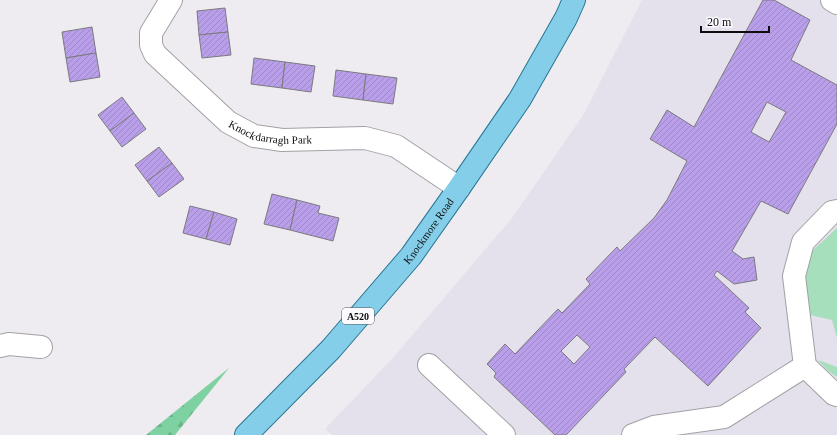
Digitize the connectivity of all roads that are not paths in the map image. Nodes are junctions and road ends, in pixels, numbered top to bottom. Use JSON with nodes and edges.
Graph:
{"nodes":[{"id":1,"x":171,"y":0,"type":"edge"},
{"id":2,"x":574,"y":0,"type":"edge"},
{"id":3,"x":832,"y":0,"type":"edge"},
{"id":4,"x":837,"y":4,"type":"edge"},
{"id":5,"x":459,"y":188,"type":"junction"},
{"id":6,"x":837,"y":211,"type":"edge"},
{"id":7,"x":0,"y":346,"type":"edge"},
{"id":8,"x":41,"y":347,"type":"dead end"},
{"id":9,"x":429,"y":365,"type":"dead end"},
{"id":10,"x":805,"y":366,"type":"junction"},
{"id":11,"x":837,"y":395,"type":"edge"},
{"id":12,"x":246,"y":435,"type":"edge"},
{"id":13,"x":504,"y":435,"type":"edge"},
{"id":14,"x":633,"y":435,"type":"edge"}],
"edges":[{"from":1,"to":5,"type":"street","name":"Knockdarragh Park"},
{"from":2,"to":5,"type":"main road","name":"Knockmore Road","number":"A520"},
{"from":3,"to":4,"type":"street"},
{"from":5,"to":12,"type":"main road","name":"Knockmore Road","number":"A520"},
{"from":6,"to":10,"type":"street"},
{"from":7,"to":8,"type":"street"},
{"from":9,"to":13,"type":"street"},
{"from":10,"to":11,"type":"street"},
{"from":10,"to":14,"type":"street"}]}
